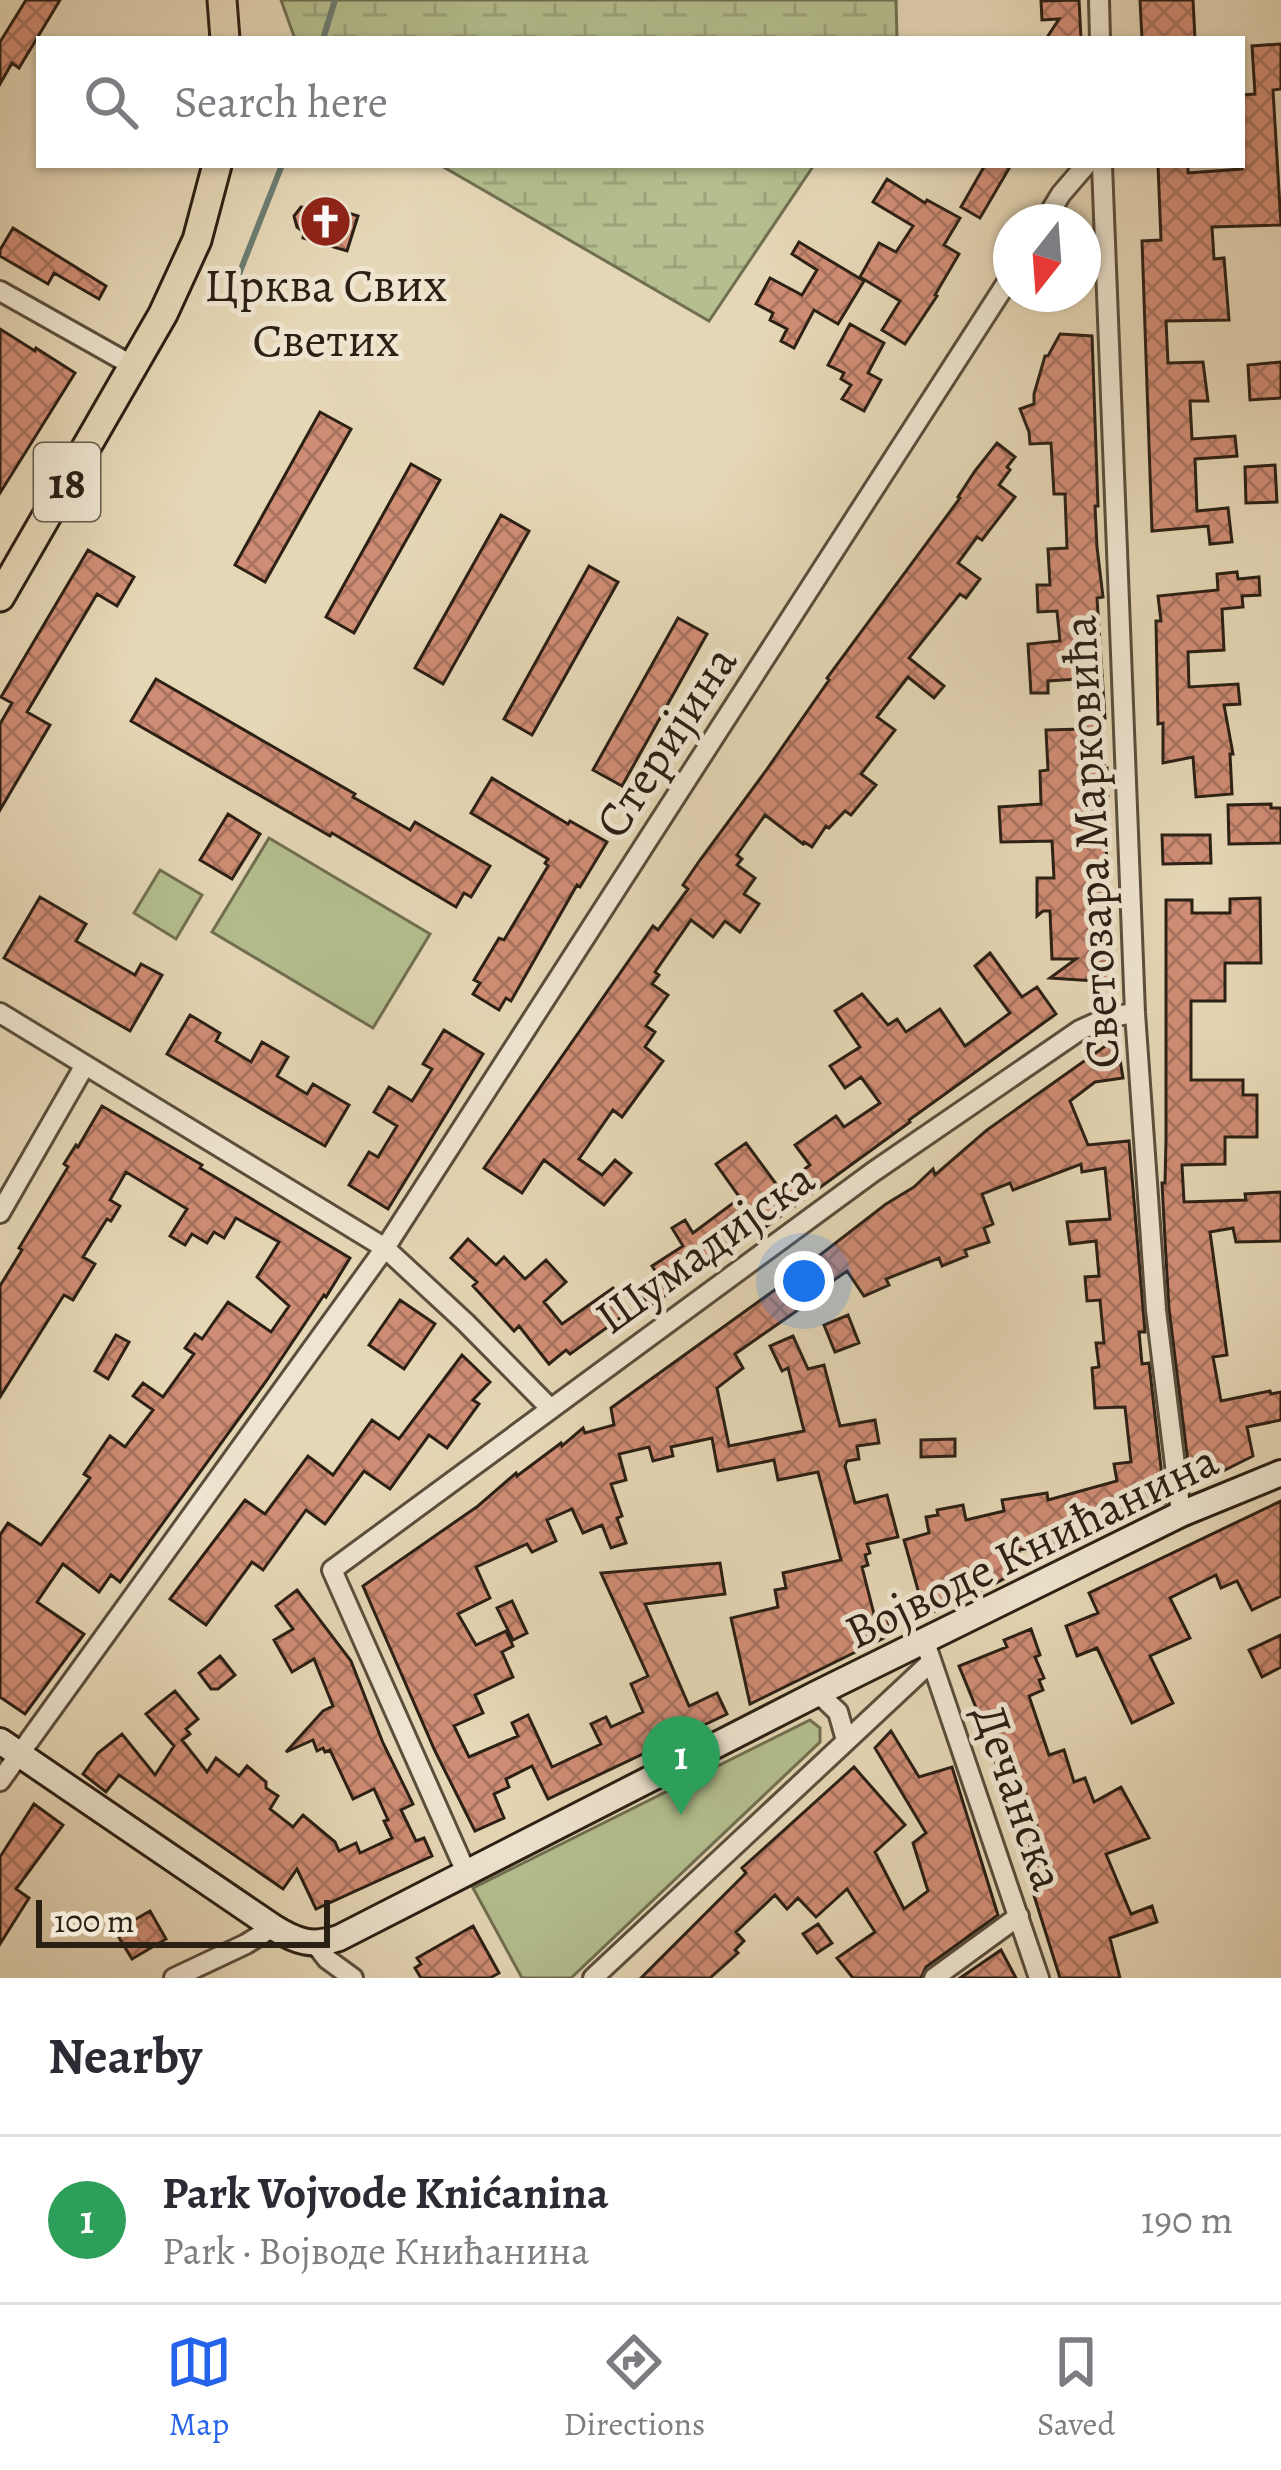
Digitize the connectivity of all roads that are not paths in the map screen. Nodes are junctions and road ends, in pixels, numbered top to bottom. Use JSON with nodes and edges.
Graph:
{"nodes":[{"id":1,"x":222,"y":0,"type":"edge"},
{"id":2,"x":1099,"y":0,"type":"edge"},
{"id":3,"x":225,"y":36,"type":"edge"},
{"id":4,"x":1100,"y":36,"type":"edge"},
{"id":5,"x":216,"y":168,"type":"edge"},
{"id":6,"x":1083,"y":168,"type":"edge"},
{"id":7,"x":1102,"y":168,"type":"edge"},
{"id":8,"x":1055,"y":204,"type":"edge"},
{"id":9,"x":0,"y":291,"type":"edge"},
{"id":10,"x":993,"y":304,"type":"edge"},
{"id":11,"x":135,"y":367,"type":"junction"},
{"id":12,"x":0,"y":597,"type":"edge"},
{"id":13,"x":0,"y":1013,"type":"edge"},
{"id":14,"x":1135,"y":1013,"type":"junction"},
{"id":15,"x":86,"y":1066,"type":"junction"},
{"id":16,"x":0,"y":1213,"type":"edge"},
{"id":17,"x":385,"y":1248,"type":"junction"},
{"id":18,"x":550,"y":1408,"type":"junction"},
{"id":19,"x":1281,"y":1474,"type":"edge"},
{"id":20,"x":1181,"y":1514,"type":"junction"},
{"id":21,"x":928,"y":1652,"type":"junction"},
{"id":22,"x":818,"y":1693,"type":"junction"},
{"id":23,"x":846,"y":1740,"type":"junction"},
{"id":24,"x":10,"y":1748,"type":"edge"},
{"id":25,"x":0,"y":1781,"type":"edge"},
{"id":26,"x":466,"y":1872,"type":"junction"},
{"id":27,"x":1019,"y":1916,"type":"junction"},
{"id":28,"x":273,"y":1928,"type":"junction"},
{"id":29,"x":316,"y":1945,"type":"junction"},
{"id":30,"x":175,"y":1978,"type":"edge"},
{"id":31,"x":353,"y":1978,"type":"edge"},
{"id":32,"x":593,"y":1978,"type":"edge"},
{"id":33,"x":934,"y":1978,"type":"edge"},
{"id":34,"x":1039,"y":1978,"type":"edge"}],
"edges":[{"from":1,"to":3,"type":"main road"},
{"from":2,"to":4,"type":"street"},
{"from":5,"to":11,"type":"main road","number":"18"},
{"from":6,"to":8,"type":"street"},
{"from":7,"to":14,"type":"street","name":"Светозара Марковића"},
{"from":9,"to":11,"type":"street"},
{"from":10,"to":17,"type":"street","name":"Стеријина"},
{"from":11,"to":12,"type":"main road","number":"18"},
{"from":13,"to":15,"type":"street"},
{"from":14,"to":18,"type":"street","name":"Шумадијска"},
{"from":14,"to":20,"type":"street","name":"Светозара Марковића"},
{"from":15,"to":16,"type":"street"},
{"from":15,"to":17,"type":"street"},
{"from":17,"to":18,"type":"street"},
{"from":17,"to":24,"type":"street","name":"Стеријина"},
{"from":18,"to":26,"type":"street","name":"Шумадијска"},
{"from":19,"to":20,"type":"street","name":"Војводе Книћанина"},
{"from":20,"to":21,"type":"street","name":"Војводе Книћанина"},
{"from":21,"to":22,"type":"street","name":"Војводе Книћанина"},
{"from":21,"to":23,"type":"street","name":"Војводе Книћанина"},
{"from":21,"to":27,"type":"street","name":"Дечанска"},
{"from":22,"to":23,"type":"street","name":"Војводе Книћанина"},
{"from":22,"to":26,"type":"street","name":"Војводе Книћанина"},
{"from":23,"to":32,"type":"street","name":"Војводе Книћанина"},
{"from":24,"to":25,"type":"street","name":"Стеријина"},
{"from":24,"to":28,"type":"street"},
{"from":26,"to":29,"type":"street","name":"Војводе Книћанина"},
{"from":27,"to":33,"type":"street"},
{"from":27,"to":34,"type":"street","name":"Дечанска"},
{"from":28,"to":29,"type":"street"},
{"from":28,"to":30,"type":"street"},
{"from":29,"to":31,"type":"street"}]}
